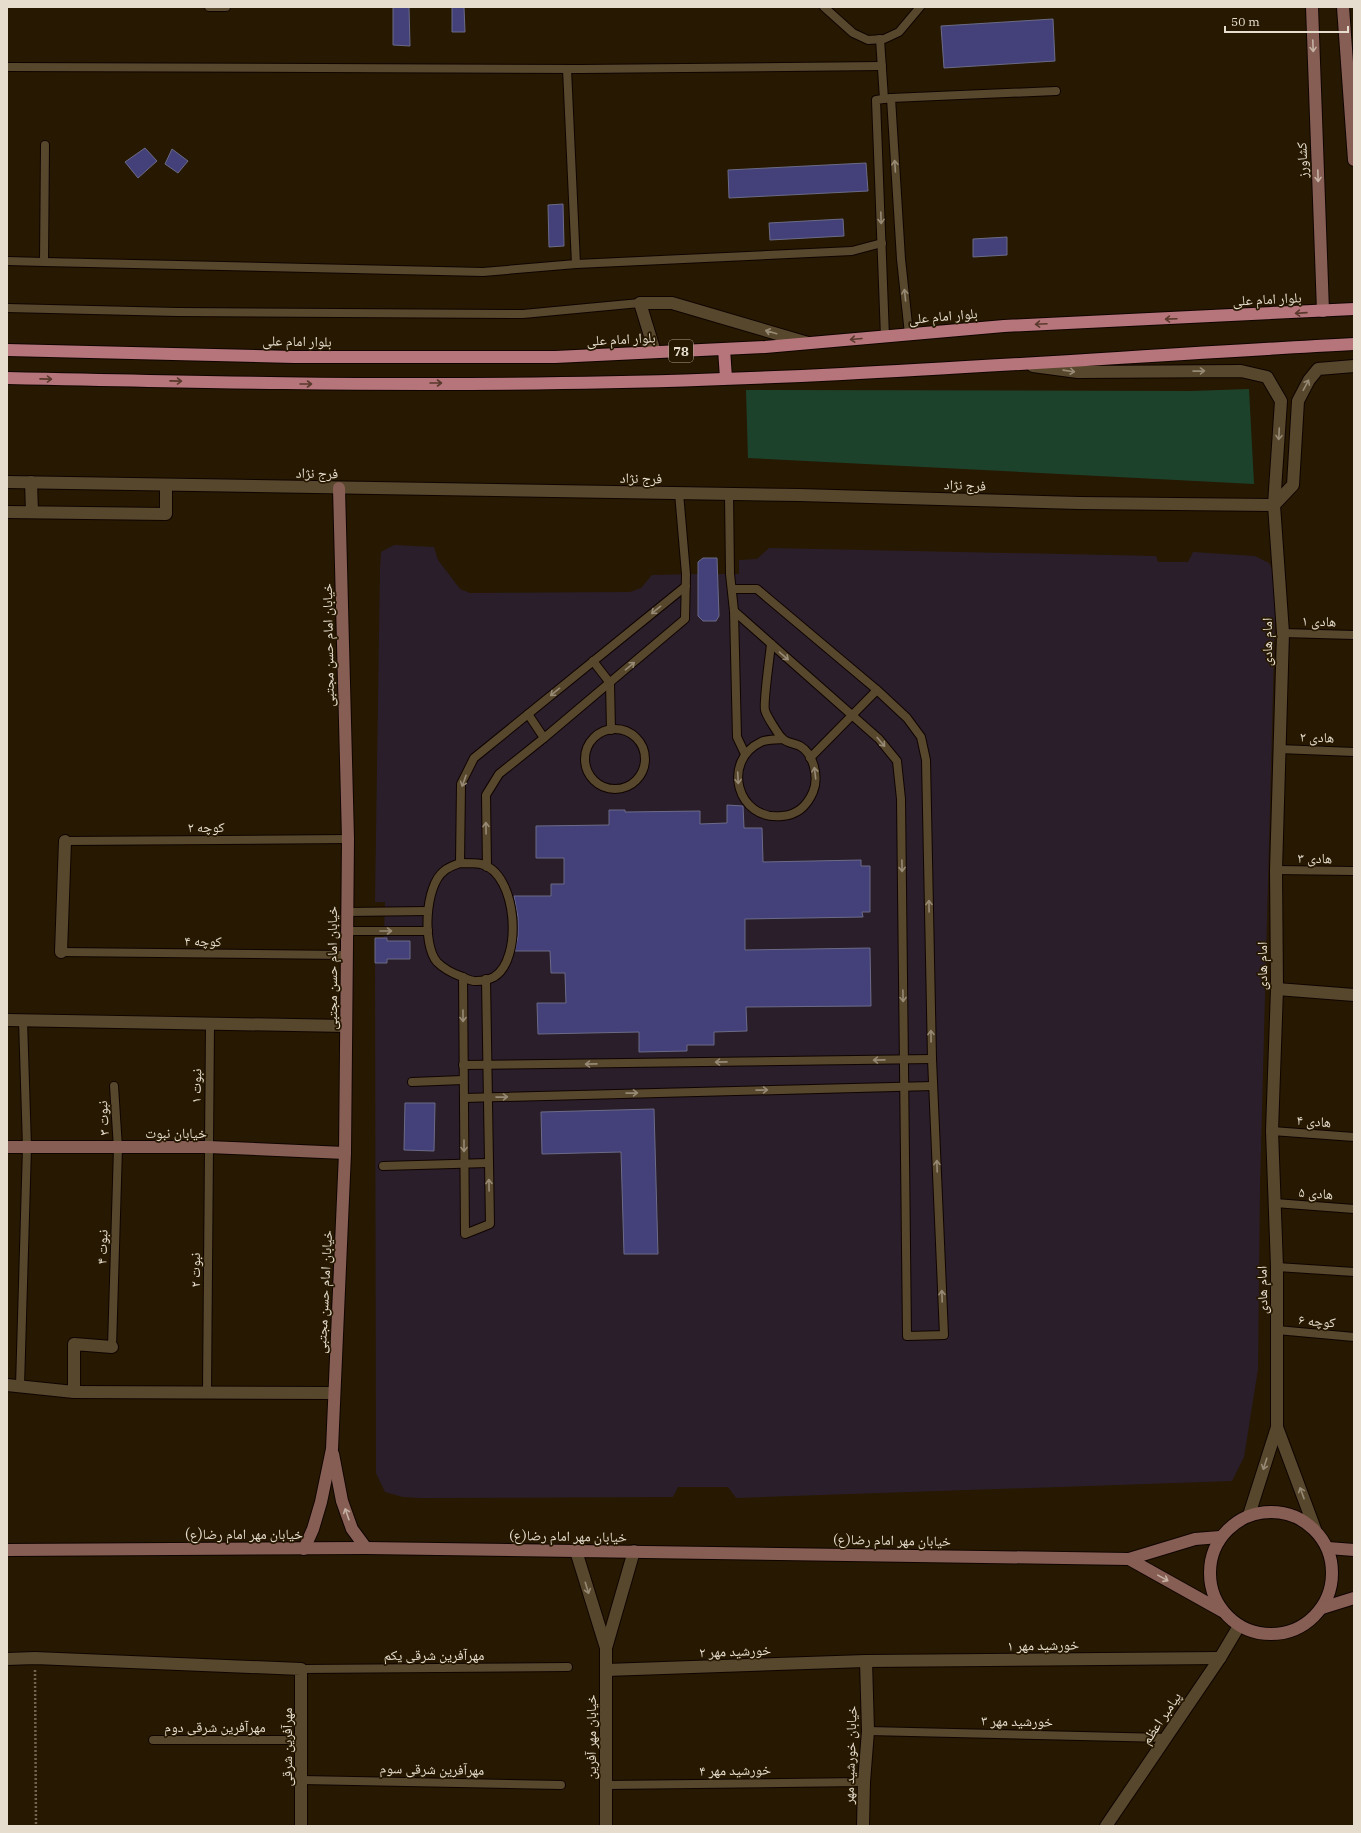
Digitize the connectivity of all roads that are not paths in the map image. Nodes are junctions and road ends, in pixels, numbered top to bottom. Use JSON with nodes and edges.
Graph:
{"nodes":[{"id":1,"x":209,"y":7,"type":"edge"},
{"id":2,"x":226,"y":7,"type":"edge"},
{"id":3,"x":824,"y":7,"type":"edge"},
{"id":4,"x":920,"y":7,"type":"edge"},
{"id":5,"x":1312,"y":7,"type":"edge"},
{"id":6,"x":1343,"y":7,"type":"edge"},
{"id":7,"x":880,"y":39,"type":"junction"},
{"id":8,"x":882,"y":66,"type":"junction"},
{"id":9,"x":7,"y":67,"type":"edge"},
{"id":10,"x":567,"y":69,"type":"junction"},
{"id":11,"x":1056,"y":91,"type":"dead end"},
{"id":12,"x":887,"y":99,"type":"junction"},
{"id":13,"x":45,"y":145,"type":"dead end"},
{"id":14,"x":1354,"y":160,"type":"edge"},
{"id":15,"x":882,"y":243,"type":"junction"},
{"id":16,"x":7,"y":261,"type":"edge"},
{"id":17,"x":44,"y":262,"type":"junction"},
{"id":18,"x":576,"y":264,"type":"junction"},
{"id":19,"x":640,"y":303,"type":"junction"},
{"id":20,"x":7,"y":308,"type":"edge"},
{"id":21,"x":1354,"y":309,"type":"edge"},
{"id":22,"x":1323,"y":311,"type":"junction"},
{"id":23,"x":909,"y":334,"type":"junction"},
{"id":24,"x":885,"y":336,"type":"junction"},
{"id":25,"x":809,"y":343,"type":"junction"},
{"id":26,"x":1354,"y":344,"type":"edge"},
{"id":27,"x":724,"y":349,"type":"junction"},
{"id":28,"x":7,"y":350,"type":"edge"},
{"id":29,"x":655,"y":352,"type":"junction"},
{"id":30,"x":1016,"y":364,"type":"junction"},
{"id":31,"x":1354,"y":366,"type":"edge"},
{"id":32,"x":7,"y":378,"type":"edge"},
{"id":33,"x":726,"y":378,"type":"junction"},
{"id":34,"x":7,"y":482,"type":"edge"},
{"id":35,"x":32,"y":482,"type":"junction"},
{"id":36,"x":166,"y":485,"type":"junction"},
{"id":37,"x":339,"y":488,"type":"junction"},
{"id":38,"x":679,"y":493,"type":"junction"},
{"id":39,"x":729,"y":494,"type":"junction"},
{"id":40,"x":1274,"y":505,"type":"junction"},
{"id":41,"x":7,"y":512,"type":"edge"},
{"id":42,"x":32,"y":512,"type":"junction"},
{"id":43,"x":686,"y":586,"type":"junction"},
{"id":44,"x":732,"y":589,"type":"junction"},
{"id":45,"x":734,"y":611,"type":"junction"},
{"id":46,"x":1283,"y":633,"type":"junction"},
{"id":47,"x":1354,"y":636,"type":"edge"},
{"id":48,"x":771,"y":644,"type":"junction"},
{"id":49,"x":593,"y":661,"type":"junction"},
{"id":50,"x":610,"y":683,"type":"junction"},
{"id":51,"x":877,"y":690,"type":"junction"},
{"id":52,"x":528,"y":714,"type":"junction"},
{"id":53,"x":852,"y":715,"type":"junction"},
{"id":54,"x":611,"y":730,"type":"junction"},
{"id":55,"x":544,"y":738,"type":"junction"},
{"id":56,"x":782,"y":739,"type":"junction"},
{"id":57,"x":1279,"y":749,"type":"junction"},
{"id":58,"x":1354,"y":752,"type":"edge"},
{"id":59,"x":745,"y":754,"type":"junction"},
{"id":60,"x":810,"y":758,"type":"junction"},
{"id":61,"x":348,"y":839,"type":"junction"},
{"id":62,"x":65,"y":841,"type":"joint"},
{"id":63,"x":460,"y":863,"type":"junction"},
{"id":64,"x":487,"y":867,"type":"junction"},
{"id":65,"x":1276,"y":870,"type":"junction"},
{"id":66,"x":1354,"y":871,"type":"edge"},
{"id":67,"x":428,"y":911,"type":"junction"},
{"id":68,"x":347,"y":912,"type":"junction"},
{"id":69,"x":347,"y":931,"type":"junction"},
{"id":70,"x":428,"y":931,"type":"junction"},
{"id":71,"x":61,"y":952,"type":"joint"},
{"id":72,"x":345,"y":955,"type":"junction"},
{"id":73,"x":463,"y":977,"type":"junction"},
{"id":74,"x":486,"y":979,"type":"junction"},
{"id":75,"x":1277,"y":989,"type":"junction"},
{"id":76,"x":1354,"y":995,"type":"edge"},
{"id":77,"x":7,"y":1020,"type":"edge"},
{"id":78,"x":22,"y":1020,"type":"junction"},
{"id":79,"x":210,"y":1024,"type":"junction"},
{"id":80,"x":346,"y":1026,"type":"junction"},
{"id":81,"x":932,"y":1059,"type":"junction"},
{"id":82,"x":904,"y":1060,"type":"junction"},
{"id":83,"x":463,"y":1065,"type":"junction"},
{"id":84,"x":487,"y":1065,"type":"junction"},
{"id":85,"x":463,"y":1080,"type":"junction"},
{"id":86,"x":412,"y":1082,"type":"dead end"},
{"id":87,"x":114,"y":1086,"type":"dead end"},
{"id":88,"x":904,"y":1086,"type":"junction"},
{"id":89,"x":933,"y":1086,"type":"junction"},
{"id":90,"x":487,"y":1097,"type":"junction"},
{"id":91,"x":464,"y":1098,"type":"junction"},
{"id":92,"x":1272,"y":1131,"type":"junction"},
{"id":93,"x":1354,"y":1137,"type":"edge"},
{"id":94,"x":7,"y":1146,"type":"edge"},
{"id":95,"x":28,"y":1147,"type":"junction"},
{"id":96,"x":208,"y":1147,"type":"junction"},
{"id":97,"x":118,"y":1148,"type":"junction"},
{"id":98,"x":345,"y":1154,"type":"junction"},
{"id":99,"x":488,"y":1163,"type":"junction"},
{"id":100,"x":464,"y":1164,"type":"junction"},
{"id":101,"x":383,"y":1166,"type":"dead end"},
{"id":102,"x":1275,"y":1203,"type":"junction"},
{"id":103,"x":1354,"y":1209,"type":"edge"},
{"id":104,"x":1277,"y":1268,"type":"junction"},
{"id":105,"x":1354,"y":1272,"type":"edge"},
{"id":106,"x":1278,"y":1330,"type":"junction"},
{"id":107,"x":1354,"y":1337,"type":"edge"},
{"id":108,"x":112,"y":1346,"type":"joint"},
{"id":109,"x":7,"y":1386,"type":"edge"},
{"id":110,"x":20,"y":1386,"type":"junction"},
{"id":111,"x":74,"y":1392,"type":"junction"},
{"id":112,"x":207,"y":1392,"type":"junction"},
{"id":113,"x":334,"y":1393,"type":"junction"},
{"id":114,"x":1277,"y":1427,"type":"junction"},
{"id":115,"x":332,"y":1449,"type":"junction"},
{"id":116,"x":1249,"y":1515,"type":"junction"},
{"id":117,"x":1315,"y":1529,"type":"junction"},
{"id":118,"x":1220,"y":1537,"type":"junction"},
{"id":119,"x":366,"y":1548,"type":"junction"},
{"id":120,"x":1328,"y":1548,"type":"junction"},
{"id":121,"x":304,"y":1549,"type":"junction"},
{"id":122,"x":7,"y":1550,"type":"edge"},
{"id":123,"x":1354,"y":1550,"type":"edge"},
{"id":124,"x":576,"y":1551,"type":"junction"},
{"id":125,"x":634,"y":1551,"type":"junction"},
{"id":126,"x":1129,"y":1559,"type":"junction"},
{"id":127,"x":1354,"y":1598,"type":"edge"},
{"id":128,"x":1322,"y":1608,"type":"junction"},
{"id":129,"x":1223,"y":1612,"type":"junction"},
{"id":130,"x":1239,"y":1626,"type":"junction"},
{"id":131,"x":606,"y":1648,"type":"junction"},
{"id":132,"x":7,"y":1658,"type":"edge"},
{"id":133,"x":1220,"y":1658,"type":"junction"},
{"id":134,"x":866,"y":1661,"type":"junction"},
{"id":135,"x":568,"y":1667,"type":"dead end"},
{"id":136,"x":301,"y":1669,"type":"junction"},
{"id":137,"x":606,"y":1670,"type":"junction"},
{"id":138,"x":868,"y":1731,"type":"junction"},
{"id":139,"x":1166,"y":1738,"type":"junction"},
{"id":140,"x":153,"y":1740,"type":"dead end"},
{"id":141,"x":302,"y":1740,"type":"junction"},
{"id":142,"x":302,"y":1780,"type":"junction"},
{"id":143,"x":864,"y":1782,"type":"junction"},
{"id":144,"x":561,"y":1785,"type":"dead end"},
{"id":145,"x":606,"y":1785,"type":"junction"},
{"id":146,"x":302,"y":1826,"type":"edge"},
{"id":147,"x":606,"y":1826,"type":"edge"},
{"id":148,"x":863,"y":1826,"type":"edge"},
{"id":149,"x":1106,"y":1826,"type":"edge"}],
"edges":[{"from":1,"to":2,"type":"lane"},
{"from":3,"to":7,"type":"lane"},
{"from":4,"to":7,"type":"lane"},
{"from":5,"to":22,"type":"street","name":"کشاورز","one_way":true},
{"from":6,"to":14,"type":"street"},
{"from":7,"to":8,"type":"lane"},
{"from":8,"to":10,"type":"lane"},
{"from":8,"to":12,"type":"lane"},
{"from":9,"to":10,"type":"lane"},
{"from":10,"to":18,"type":"lane"},
{"from":11,"to":12,"type":"lane"},
{"from":12,"to":15,"type":"lane","one_way":true},
{"from":23,"to":12,"type":"lane","one_way":true},
{"from":13,"to":17,"type":"lane"},
{"from":15,"to":18,"type":"lane"},
{"from":15,"to":24,"type":"lane"},
{"from":16,"to":17,"type":"lane"},
{"from":17,"to":18,"type":"lane"},
{"from":19,"to":20,"type":"lane"},
{"from":25,"to":19,"type":"street","one_way":true},
{"from":19,"to":29,"type":"street"},
{"from":21,"to":22,"type":"main road","name":"بلوار امام علی","number":"78"},
{"from":22,"to":23,"type":"main road","name":"بلوار امام علی","number":"78","one_way":true},
{"from":23,"to":24,"type":"main road","name":"بلوار امام علی","number":"78"},
{"from":24,"to":25,"type":"main road","name":"بلوار امام علی","number":"78","one_way":true},
{"from":25,"to":27,"type":"main road","name":"بلوار امام علی","number":"78"},
{"from":26,"to":30,"type":"main road","number":"78"},
{"from":27,"to":29,"type":"main road","name":"بلوار امام علی","number":"78"},
{"from":27,"to":33,"type":"main road"},
{"from":28,"to":29,"type":"main road","name":"بلوار امام علی","number":"78"},
{"from":30,"to":33,"type":"main road","number":"78"},
{"from":30,"to":40,"type":"street","name":"امام هادی","one_way":true},
{"from":40,"to":31,"type":"street","one_way":true},
{"from":32,"to":33,"type":"main road","number":"78","one_way":true},
{"from":34,"to":35,"type":"street","name":"فرج نژاد"},
{"from":35,"to":36,"type":"street","name":"فرج نژاد"},
{"from":35,"to":42,"type":"street"},
{"from":36,"to":37,"type":"street","name":"فرج نژاد"},
{"from":36,"to":42,"type":"street"},
{"from":37,"to":38,"type":"street","name":"فرج نژاد"},
{"from":37,"to":61,"type":"street","name":"خیابان امام حسن مجتبی"},
{"from":38,"to":39,"type":"street","name":"فرج نژاد"},
{"from":38,"to":43,"type":"lane"},
{"from":39,"to":40,"type":"street","name":"فرج نژاد"},
{"from":39,"to":44,"type":"lane"},
{"from":40,"to":46,"type":"street","name":"امام هادی"},
{"from":41,"to":42,"type":"street"},
{"from":43,"to":49,"type":"lane","one_way":true},
{"from":50,"to":43,"type":"lane","one_way":true},
{"from":44,"to":45,"type":"lane"},
{"from":44,"to":51,"type":"lane"},
{"from":45,"to":48,"type":"lane"},
{"from":45,"to":59,"type":"lane"},
{"from":46,"to":47,"type":"lane","name":"هادی ۱"},
{"from":46,"to":57,"type":"street","name":"امام هادی"},
{"from":48,"to":53,"type":"lane","one_way":true},
{"from":48,"to":56,"type":"lane"},
{"from":49,"to":50,"type":"lane"},
{"from":49,"to":52,"type":"lane","one_way":true},
{"from":50,"to":54,"type":"lane"},
{"from":50,"to":55,"type":"lane"},
{"from":51,"to":53,"type":"lane"},
{"from":81,"to":51,"type":"lane","one_way":true},
{"from":52,"to":55,"type":"lane"},
{"from":52,"to":63,"type":"lane","one_way":true},
{"from":53,"to":60,"type":"lane"},
{"from":53,"to":82,"type":"lane","one_way":true},
{"from":54,"to":54,"type":"lane"},
{"from":64,"to":55,"type":"lane","one_way":true},
{"from":56,"to":59,"type":"lane"},
{"from":56,"to":60,"type":"lane"},
{"from":57,"to":58,"type":"lane","name":"هادی ۲"},
{"from":57,"to":65,"type":"street","name":"امام هادی"},
{"from":59,"to":60,"type":"lane","one_way":true},
{"from":61,"to":62,"type":"lane","name":"کوچه ۲"},
{"from":61,"to":68,"type":"street","name":"خیابان امام حسن مجتبی"},
{"from":62,"to":71,"type":"street"},
{"from":63,"to":64,"type":"lane"},
{"from":63,"to":67,"type":"lane"},
{"from":64,"to":74,"type":"lane"},
{"from":65,"to":66,"type":"lane","name":"هادی ۳"},
{"from":65,"to":75,"type":"street","name":"امام هادی"},
{"from":67,"to":68,"type":"lane"},
{"from":67,"to":70,"type":"lane"},
{"from":68,"to":69,"type":"street","name":"خیابان امام حسن مجتبی"},
{"from":69,"to":70,"type":"lane","one_way":true},
{"from":69,"to":72,"type":"street","name":"خیابان امام حسن مجتبی"},
{"from":70,"to":73,"type":"lane"},
{"from":71,"to":72,"type":"lane","name":"کوچه ۴"},
{"from":72,"to":80,"type":"street","name":"خیابان امام حسن مجتبی"},
{"from":73,"to":74,"type":"lane"},
{"from":73,"to":83,"type":"lane","one_way":true},
{"from":74,"to":84,"type":"lane"},
{"from":75,"to":76,"type":"street"},
{"from":75,"to":92,"type":"street","name":"امام هادی"},
{"from":77,"to":78,"type":"street"},
{"from":78,"to":79,"type":"street"},
{"from":78,"to":95,"type":"lane"},
{"from":79,"to":80,"type":"street"},
{"from":79,"to":96,"type":"lane","name":"نبوت ۱"},
{"from":80,"to":98,"type":"street","name":"خیابان امام حسن مجتبی"},
{"from":81,"to":82,"type":"lane"},
{"from":81,"to":89,"type":"lane"},
{"from":82,"to":84,"type":"lane","one_way":true},
{"from":82,"to":88,"type":"lane"},
{"from":83,"to":84,"type":"lane"},
{"from":83,"to":85,"type":"lane"},
{"from":84,"to":90,"type":"lane"},
{"from":85,"to":86,"type":"lane"},
{"from":85,"to":91,"type":"lane"},
{"from":87,"to":97,"type":"lane","name":"نبوت ۳"},
{"from":88,"to":89,"type":"lane"},
{"from":88,"to":89,"type":"lane","one_way":true},
{"from":90,"to":88,"type":"lane","one_way":true},
{"from":90,"to":91,"type":"lane"},
{"from":90,"to":99,"type":"lane"},
{"from":91,"to":100,"type":"lane","one_way":true},
{"from":92,"to":93,"type":"lane","name":"هادی ۴"},
{"from":92,"to":102,"type":"street","name":"امام هادی"},
{"from":94,"to":95,"type":"street","name":"خیابان نبوت"},
{"from":95,"to":97,"type":"street","name":"خیابان نبوت"},
{"from":95,"to":110,"type":"lane"},
{"from":96,"to":97,"type":"street","name":"خیابان نبوت"},
{"from":96,"to":98,"type":"street","name":"خیابان نبوت"},
{"from":96,"to":112,"type":"lane","name":"نبوت ۲"},
{"from":97,"to":108,"type":"lane","name":"نبوت ۴"},
{"from":98,"to":113,"type":"street","name":"خیابان امام حسن مجتبی"},
{"from":99,"to":100,"type":"lane"},
{"from":100,"to":99,"type":"lane","one_way":true},
{"from":100,"to":101,"type":"lane"},
{"from":102,"to":103,"type":"lane","name":"هادی ۵"},
{"from":102,"to":104,"type":"street","name":"امام هادی"},
{"from":104,"to":105,"type":"lane"},
{"from":104,"to":106,"type":"street","name":"امام هادی"},
{"from":106,"to":107,"type":"lane","name":"کوچه ۶"},
{"from":106,"to":114,"type":"street","name":"امام هادی"},
{"from":108,"to":111,"type":"street"},
{"from":109,"to":110,"type":"street"},
{"from":110,"to":111,"type":"street"},
{"from":111,"to":112,"type":"street"},
{"from":112,"to":113,"type":"street"},
{"from":113,"to":115,"type":"street","name":"خیابان امام حسن مجتبی"},
{"from":114,"to":116,"type":"street","one_way":true},
{"from":117,"to":114,"type":"street","one_way":true},
{"from":119,"to":115,"type":"street","name":"خیابان امام حسن مجتبی","one_way":true},
{"from":115,"to":121,"type":"street","name":"خیابان امام حسن مجتبی"},
{"from":116,"to":117,"type":"street"},
{"from":116,"to":118,"type":"street"},
{"from":117,"to":120,"type":"street"},
{"from":118,"to":126,"type":"street"},
{"from":118,"to":129,"type":"street"},
{"from":119,"to":121,"type":"street","name":"خیابان مهر امام رضا(ع)"},
{"from":119,"to":124,"type":"street","name":"خیابان مهر امام رضا(ع)"},
{"from":120,"to":123,"type":"street"},
{"from":120,"to":128,"type":"street"},
{"from":121,"to":122,"type":"street","name":"خیابان مهر امام رضا(ع)"},
{"from":124,"to":125,"type":"street","name":"خیابان مهر امام رضا(ع)"},
{"from":124,"to":131,"type":"street","name":"خیابان مهر آفرین","one_way":true},
{"from":125,"to":126,"type":"street","name":"خیابان مهر امام رضا(ع)"},
{"from":125,"to":131,"type":"street","name":"خیابان مهر آفرین"},
{"from":126,"to":129,"type":"street","one_way":true},
{"from":127,"to":128,"type":"street"},
{"from":128,"to":130,"type":"street"},
{"from":129,"to":130,"type":"street"},
{"from":130,"to":133,"type":"street","name":"پیامبر اعظم"},
{"from":131,"to":137,"type":"street","name":"خیابان مهر آفرین"},
{"from":132,"to":136,"type":"street"},
{"from":133,"to":134,"type":"street","name":"خورشید مهر ۱"},
{"from":133,"to":139,"type":"street","name":"پیامبر اعظم"},
{"from":134,"to":137,"type":"street","name":"خورشید مهر ۲"},
{"from":134,"to":138,"type":"street","name":"خیابان خورشید مهر"},
{"from":135,"to":136,"type":"lane","name":"مهرآفرین شرقی یکم"},
{"from":136,"to":141,"type":"street","name":"مهرآفرین شرقی"},
{"from":137,"to":145,"type":"street","name":"خیابان مهر آفرین"},
{"from":138,"to":139,"type":"lane","name":"خورشید مهر ۳"},
{"from":138,"to":143,"type":"street","name":"خیابان خورشید مهر"},
{"from":139,"to":149,"type":"street","name":"پیامبر اعظم"},
{"from":140,"to":141,"type":"lane","name":"مهرآفرین شرقی دوم"},
{"from":141,"to":142,"type":"street","name":"مهرآفرین شرقی"},
{"from":142,"to":144,"type":"lane","name":"مهرآفرین شرقی سوم"},
{"from":142,"to":146,"type":"street","name":"مهرآفرین شرقی"},
{"from":143,"to":145,"type":"lane","name":"خورشید مهر ۴"},
{"from":143,"to":148,"type":"street","name":"خیابان خورشید مهر"},
{"from":145,"to":147,"type":"street","name":"خیابان مهر آفرین"}]}
